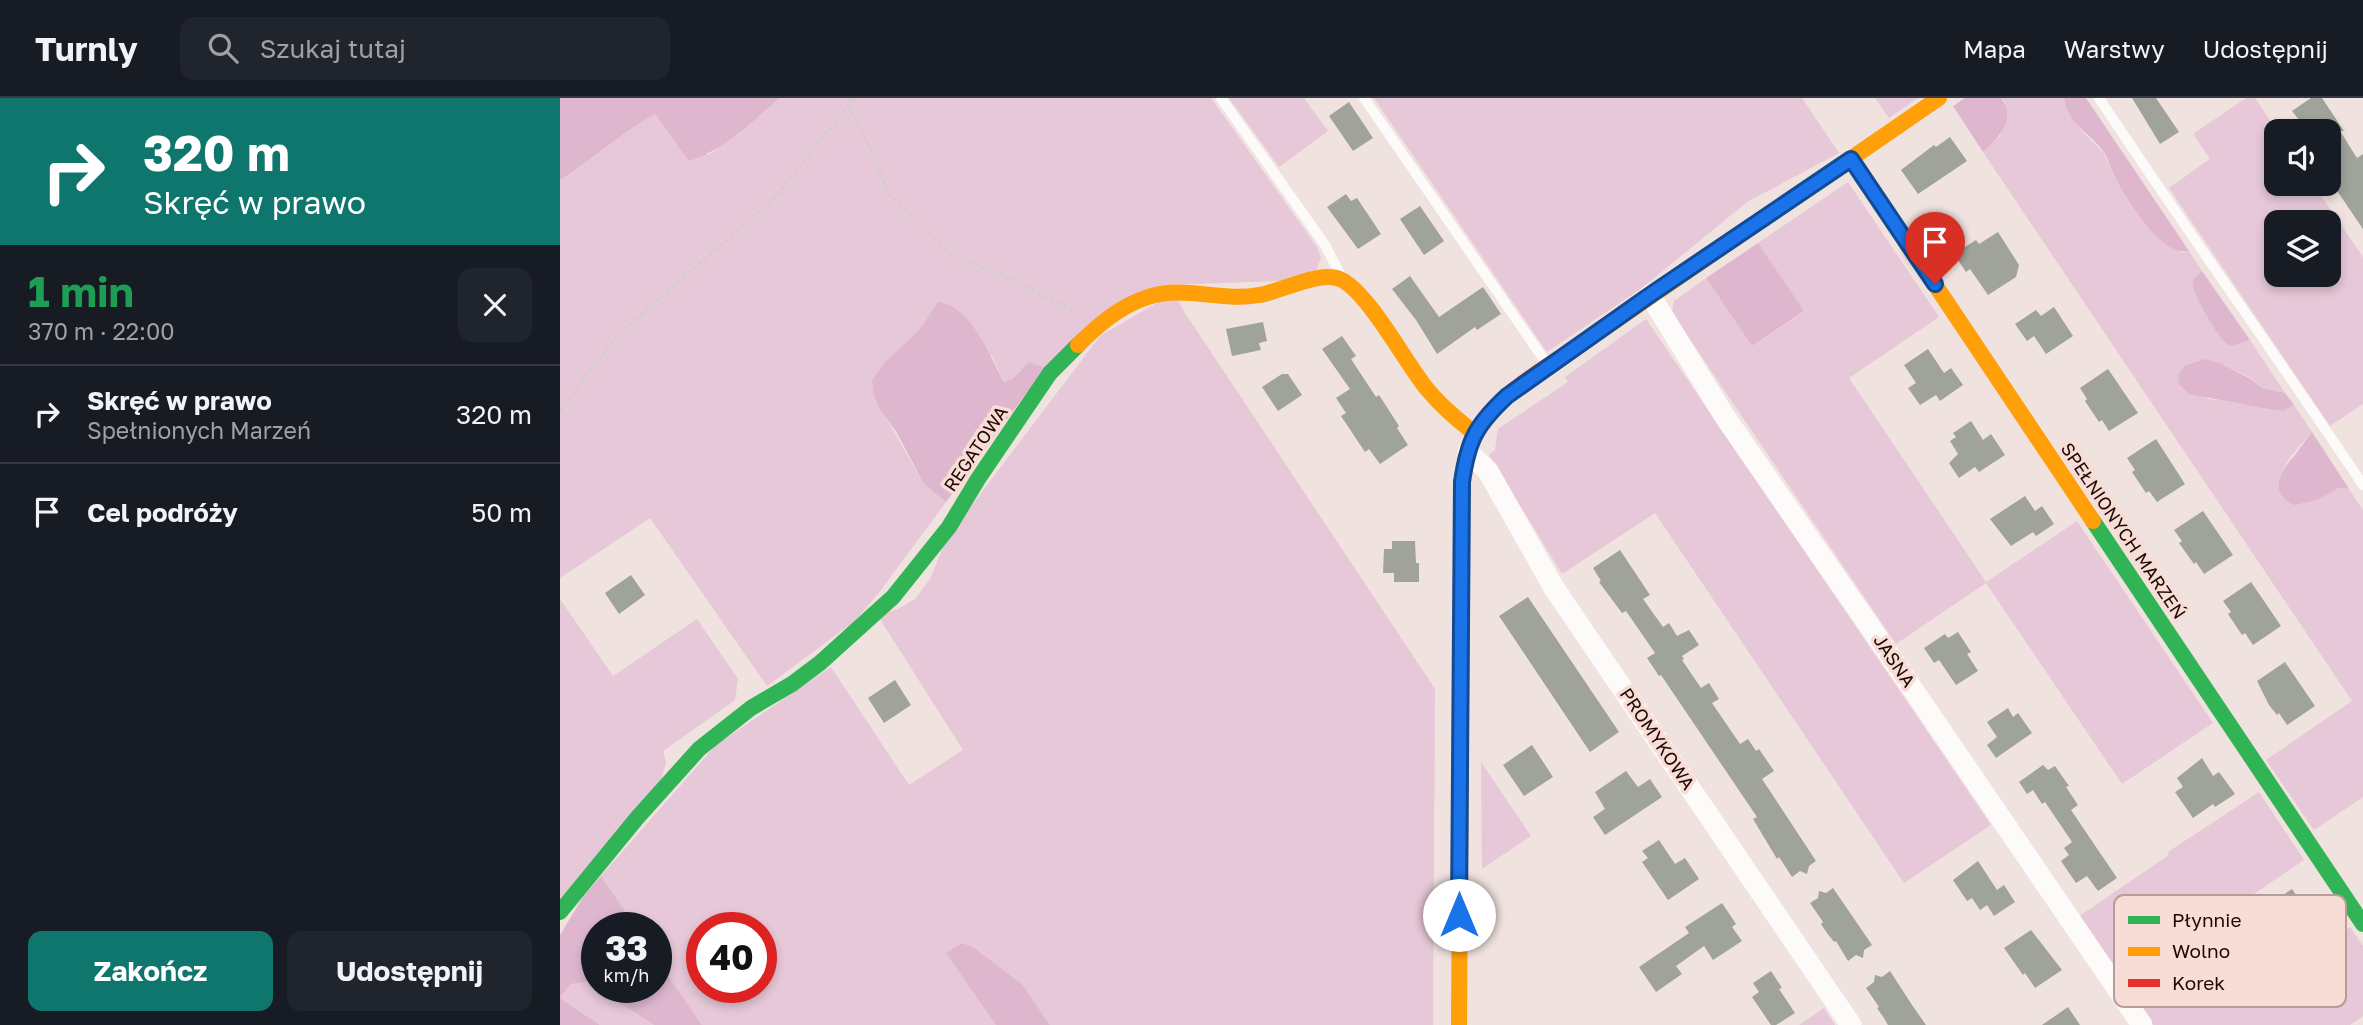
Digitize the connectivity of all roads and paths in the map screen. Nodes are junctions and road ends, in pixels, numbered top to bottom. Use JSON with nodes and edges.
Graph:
{"nodes":[{"id":1,"x":855,"y":98,"type":"edge"},
{"id":2,"x":1221,"y":98,"type":"edge"},
{"id":3,"x":1364,"y":98,"type":"edge"},
{"id":4,"x":1939,"y":98,"type":"edge"},
{"id":5,"x":2099,"y":98,"type":"edge"},
{"id":6,"x":848,"y":105,"type":"junction"},
{"id":7,"x":1851,"y":159,"type":"junction"},
{"id":8,"x":1342,"y":280,"type":"junction"},
{"id":9,"x":1650,"y":295,"type":"junction"},
{"id":10,"x":1081,"y":309,"type":"dead end"},
{"id":11,"x":1549,"y":367,"type":"junction"},
{"id":12,"x":560,"y":411,"type":"edge"},
{"id":13,"x":1471,"y":442,"type":"junction"},
{"id":14,"x":2363,"y":485,"type":"edge"},
{"id":15,"x":2344,"y":895,"type":"edge"},
{"id":16,"x":2346,"y":899,"type":"edge"},
{"id":17,"x":560,"y":912,"type":"edge"},
{"id":18,"x":2363,"y":924,"type":"edge"},
{"id":19,"x":2114,"y":984,"type":"edge"},
{"id":20,"x":2130,"y":1007,"type":"edge"},
{"id":21,"x":1459,"y":1025,"type":"edge"},
{"id":22,"x":1851,"y":1025,"type":"edge"},
{"id":23,"x":2142,"y":1025,"type":"edge"}],
"edges":[{"from":1,"to":6,"type":"path"},
{"from":2,"to":8,"type":"lane"},
{"from":3,"to":11,"type":"lane"},
{"from":4,"to":7,"type":"street"},
{"from":5,"to":14,"type":"lane"},
{"from":6,"to":10,"type":"path"},
{"from":6,"to":12,"type":"path"},
{"from":7,"to":9,"type":"street"},
{"from":7,"to":15,"type":"street","name":"SPEŁNIONYCH MARZEŃ"},
{"from":8,"to":13,"type":"street"},
{"from":8,"to":17,"type":"street","name":"REGATOWA"},
{"from":9,"to":11,"type":"street"},
{"from":9,"to":19,"type":"street","name":"JASNA"},
{"from":11,"to":13,"type":"street"},
{"from":13,"to":21,"type":"street"},
{"from":13,"to":22,"type":"street","name":"PROMYKOWA"},
{"from":16,"to":18,"type":"street","name":"SPEŁNIONYCH MARZEŃ"},
{"from":20,"to":23,"type":"street","name":"JASNA"}]}
